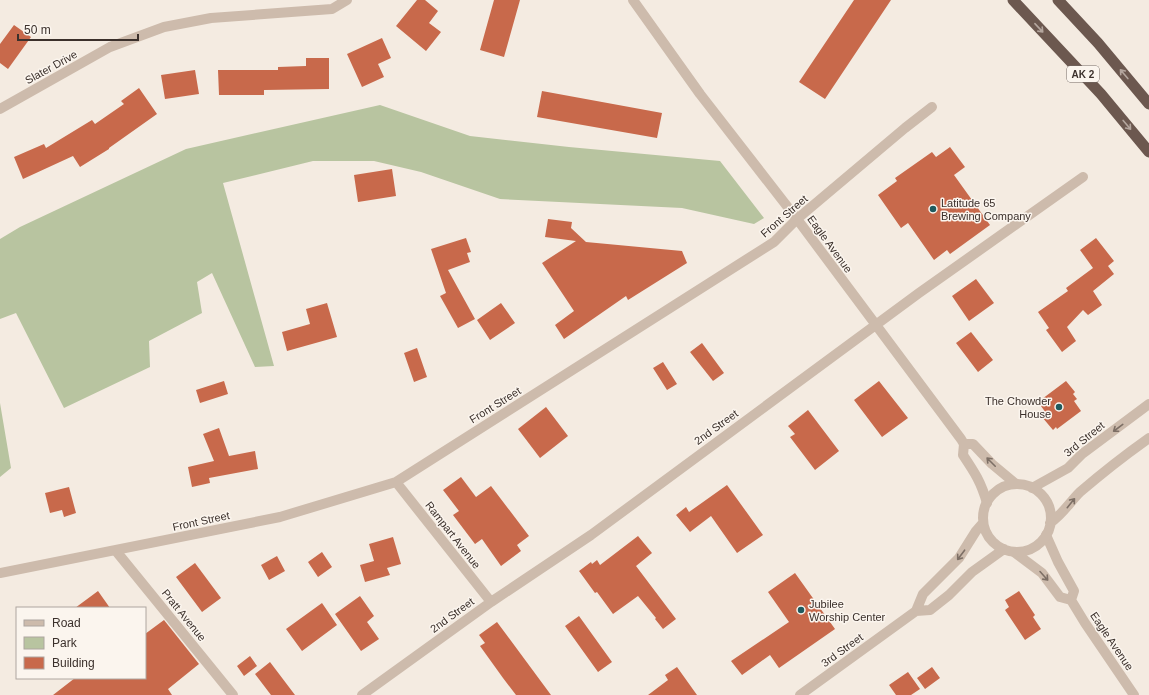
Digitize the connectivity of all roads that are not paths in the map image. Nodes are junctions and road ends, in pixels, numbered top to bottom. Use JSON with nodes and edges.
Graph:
{"nodes":[{"id":1,"x":347,"y":0,"type":"edge"},
{"id":2,"x":633,"y":0,"type":"edge"},
{"id":3,"x":1013,"y":0,"type":"edge"},
{"id":4,"x":1058,"y":0,"type":"edge"},
{"id":5,"x":1149,"y":104,"type":"edge"},
{"id":6,"x":932,"y":107,"type":"dead end"},
{"id":7,"x":0,"y":109,"type":"edge"},
{"id":8,"x":1149,"y":152,"type":"edge"},
{"id":9,"x":1083,"y":177,"type":"dead end"},
{"id":10,"x":797,"y":219,"type":"junction"},
{"id":11,"x":876,"y":326,"type":"junction"},
{"id":12,"x":1149,"y":404,"type":"edge"},
{"id":13,"x":1149,"y":438,"type":"edge"},
{"id":14,"x":964,"y":444,"type":"junction"},
{"id":15,"x":396,"y":482,"type":"junction"},
{"id":16,"x":1016,"y":484,"type":"junction"},
{"id":17,"x":1032,"y":488,"type":"junction"},
{"id":18,"x":987,"y":503,"type":"junction"},
{"id":19,"x":984,"y":523,"type":"junction"},
{"id":20,"x":1050,"y":524,"type":"junction"},
{"id":21,"x":1046,"y":535,"type":"junction"},
{"id":22,"x":1004,"y":549,"type":"junction"},
{"id":23,"x":116,"y":551,"type":"junction"},
{"id":24,"x":1014,"y":552,"type":"junction"},
{"id":25,"x":0,"y":574,"type":"edge"},
{"id":26,"x":1071,"y":600,"type":"junction"},
{"id":27,"x":491,"y":602,"type":"junction"},
{"id":28,"x":916,"y":611,"type":"junction"},
{"id":29,"x":233,"y":695,"type":"edge"},
{"id":30,"x":362,"y":695,"type":"edge"},
{"id":31,"x":800,"y":695,"type":"edge"},
{"id":32,"x":1134,"y":695,"type":"edge"}],
"edges":[{"from":1,"to":7,"type":"street","name":"Slater Drive"},
{"from":2,"to":10,"type":"street","name":"Eagle Avenue"},
{"from":3,"to":8,"type":"highway","number":"AK 2","one_way":true},
{"from":5,"to":4,"type":"highway","number":"AK 2","one_way":true},
{"from":6,"to":10,"type":"street","name":"Front Street"},
{"from":9,"to":11,"type":"street","name":"2nd Street"},
{"from":10,"to":11,"type":"street","name":"Eagle Avenue"},
{"from":10,"to":15,"type":"street","name":"Front Street"},
{"from":11,"to":14,"type":"street","name":"Eagle Avenue"},
{"from":11,"to":27,"type":"street","name":"2nd Street"},
{"from":12,"to":17,"type":"street","name":"3rd Street","one_way":true},
{"from":20,"to":13,"type":"street","one_way":true},
{"from":16,"to":14,"type":"street","name":"Eagle Avenue","one_way":true},
{"from":14,"to":18,"type":"street","name":"Eagle Avenue"},
{"from":15,"to":23,"type":"street","name":"Front Street"},
{"from":15,"to":27,"type":"street","name":"Rampart Avenue"},
{"from":16,"to":17,"type":"street"},
{"from":16,"to":18,"type":"street"},
{"from":17,"to":20,"type":"street"},
{"from":18,"to":19,"type":"street"},
{"from":19,"to":22,"type":"street"},
{"from":19,"to":28,"type":"street","name":"3rd Street","one_way":true},
{"from":20,"to":21,"type":"street"},
{"from":21,"to":24,"type":"street"},
{"from":21,"to":26,"type":"street","name":"Eagle Avenue"},
{"from":22,"to":24,"type":"street"},
{"from":22,"to":28,"type":"street","name":"3rd Street"},
{"from":23,"to":25,"type":"street","name":"Front Street"},
{"from":23,"to":29,"type":"street","name":"Pratt Avenue"},
{"from":24,"to":26,"type":"street","name":"Eagle Avenue","one_way":true},
{"from":26,"to":32,"type":"street","name":"Eagle Avenue"},
{"from":27,"to":30,"type":"street","name":"2nd Street"},
{"from":28,"to":31,"type":"street","name":"3rd Street"}]}
